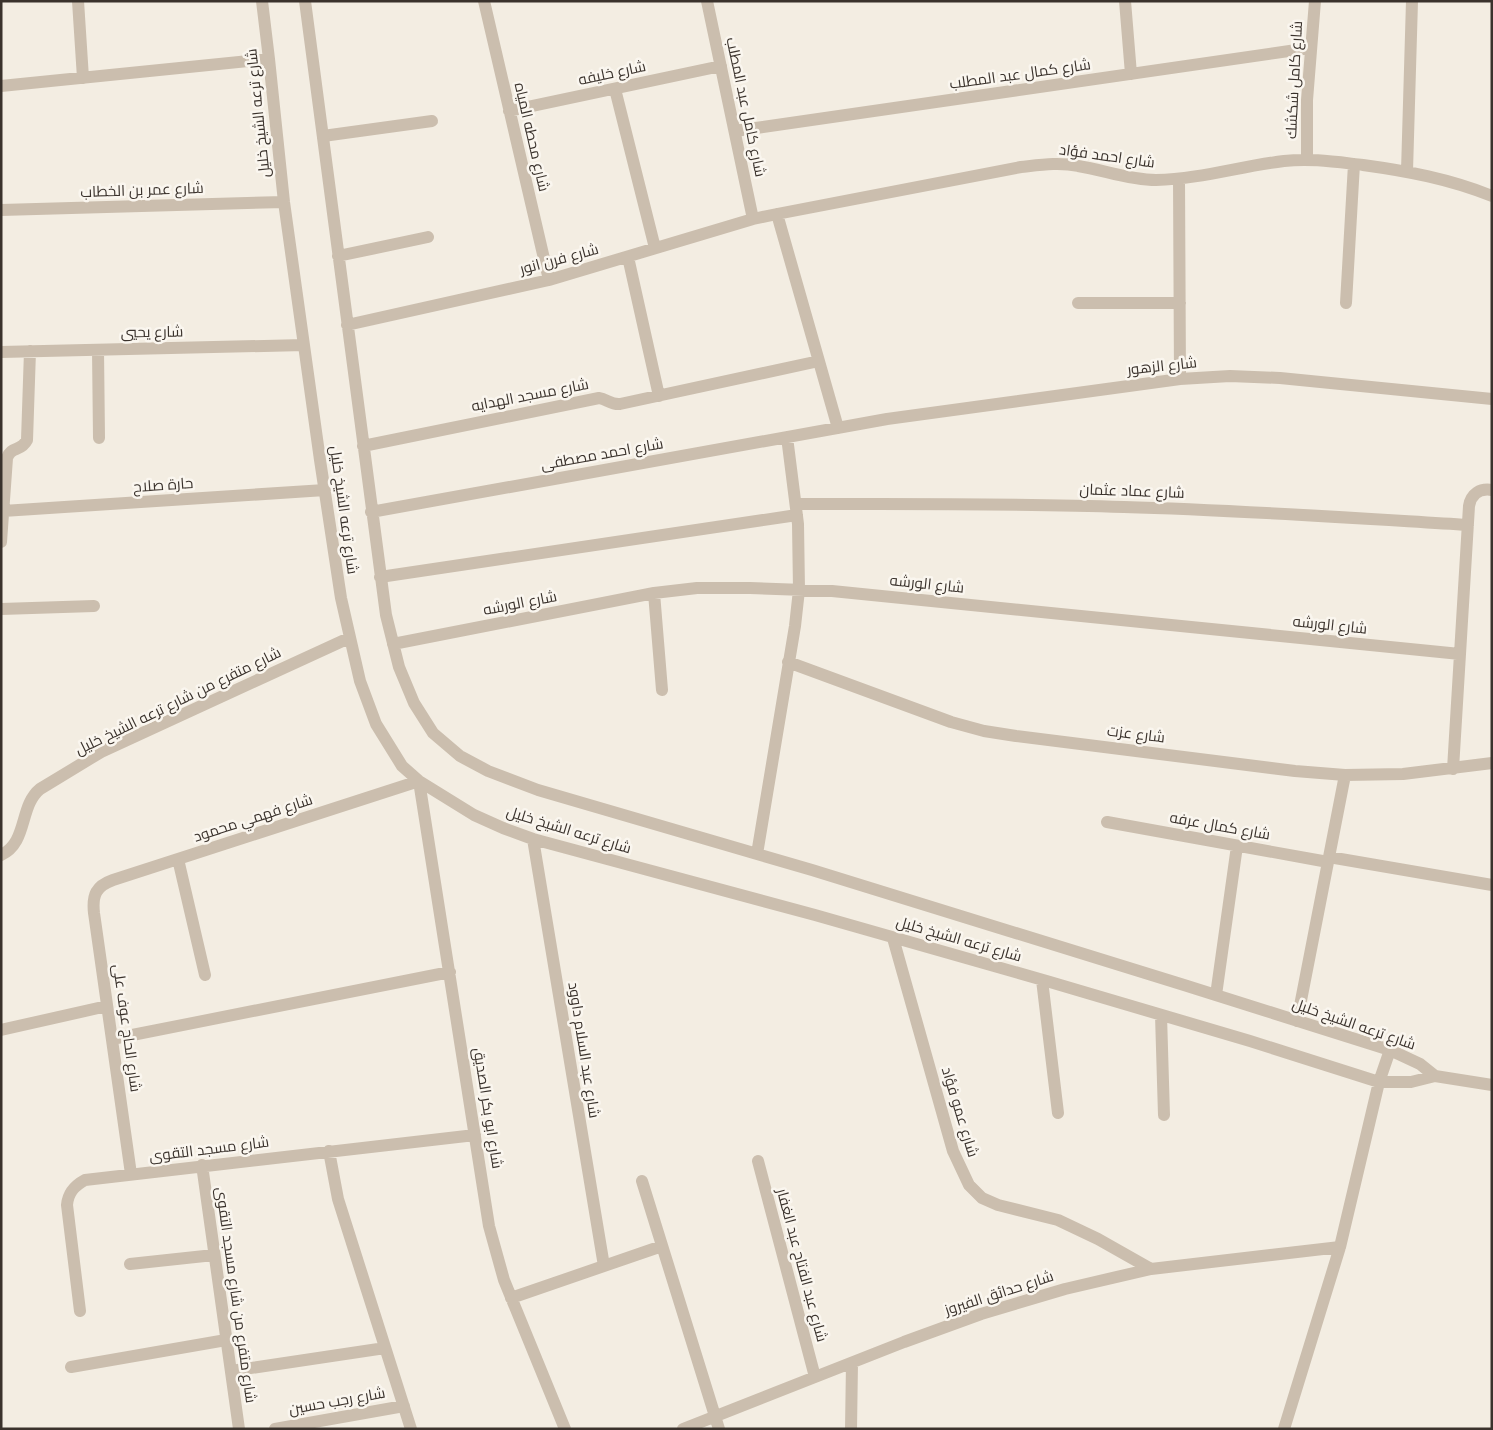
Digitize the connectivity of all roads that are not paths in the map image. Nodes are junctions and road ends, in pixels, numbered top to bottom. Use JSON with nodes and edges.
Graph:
{"nodes":[{"id":1,"x":78,"y":1,"type":"edge"},
{"id":2,"x":262,"y":1,"type":"edge"},
{"id":3,"x":305,"y":1,"type":"edge"},
{"id":4,"x":484,"y":1,"type":"edge"},
{"id":5,"x":708,"y":1,"type":"edge"},
{"id":6,"x":1125,"y":1,"type":"edge"},
{"id":7,"x":1315,"y":1,"type":"edge"},
{"id":8,"x":1412,"y":1,"type":"edge"},
{"id":9,"x":1310,"y":48,"type":"junction"},
{"id":10,"x":269,"y":59,"type":"junction"},
{"id":11,"x":721,"y":66,"type":"junction"},
{"id":12,"x":1131,"y":74,"type":"junction"},
{"id":13,"x":83,"y":78,"type":"junction"},
{"id":14,"x":1,"y":86,"type":"edge"},
{"id":15,"x":615,"y":89,"type":"junction"},
{"id":16,"x":509,"y":111,"type":"junction"},
{"id":17,"x":432,"y":121,"type":"dead end"},
{"id":18,"x":735,"y":131,"type":"junction"},
{"id":19,"x":323,"y":136,"type":"junction"},
{"id":20,"x":1307,"y":160,"type":"junction"},
{"id":21,"x":1354,"y":164,"type":"junction"},
{"id":22,"x":1406,"y":171,"type":"junction"},
{"id":23,"x":1179,"y":179,"type":"junction"},
{"id":24,"x":1492,"y":196,"type":"edge"},
{"id":25,"x":284,"y":202,"type":"junction"},
{"id":26,"x":1,"y":210,"type":"edge"},
{"id":27,"x":777,"y":214,"type":"junction"},
{"id":28,"x":753,"y":219,"type":"junction"},
{"id":29,"x":428,"y":237,"type":"dead end"},
{"id":30,"x":655,"y":248,"type":"junction"},
{"id":31,"x":338,"y":256,"type":"junction"},
{"id":32,"x":628,"y":257,"type":"junction"},
{"id":33,"x":549,"y":280,"type":"junction"},
{"id":34,"x":1078,"y":303,"type":"dead end"},
{"id":35,"x":1180,"y":303,"type":"junction"},
{"id":36,"x":1346,"y":303,"type":"dead end"},
{"id":37,"x":347,"y":325,"type":"junction"},
{"id":38,"x":304,"y":346,"type":"junction"},
{"id":39,"x":98,"y":350,"type":"junction"},
{"id":40,"x":30,"y":351,"type":"junction"},
{"id":41,"x":1,"y":352,"type":"edge"},
{"id":42,"x":819,"y":361,"type":"junction"},
{"id":43,"x":1180,"y":379,"type":"junction"},
{"id":44,"x":659,"y":396,"type":"junction"},
{"id":45,"x":1492,"y":399,"type":"edge"},
{"id":46,"x":838,"y":428,"type":"junction"},
{"id":47,"x":787,"y":437,"type":"junction"},
{"id":48,"x":99,"y":438,"type":"dead end"},
{"id":49,"x":362,"y":446,"type":"junction"},
{"id":50,"x":325,"y":490,"type":"junction"},
{"id":51,"x":1492,"y":490,"type":"edge"},
{"id":52,"x":796,"y":510,"type":"junction"},
{"id":53,"x":3,"y":511,"type":"junction"},
{"id":54,"x":372,"y":512,"type":"junction"},
{"id":55,"x":1468,"y":525,"type":"junction"},
{"id":56,"x":1,"y":542,"type":"edge"},
{"id":57,"x":380,"y":577,"type":"junction"},
{"id":58,"x":798,"y":590,"type":"junction"},
{"id":59,"x":654,"y":593,"type":"junction"},
{"id":60,"x":94,"y":606,"type":"dead end"},
{"id":61,"x":1,"y":609,"type":"edge"},
{"id":62,"x":349,"y":638,"type":"junction"},
{"id":63,"x":393,"y":644,"type":"junction"},
{"id":64,"x":1460,"y":654,"type":"junction"},
{"id":65,"x":788,"y":662,"type":"junction"},
{"id":66,"x":662,"y":690,"type":"dead end"},
{"id":67,"x":1492,"y":764,"type":"edge"},
{"id":68,"x":1453,"y":768,"type":"junction"},
{"id":69,"x":1345,"y":775,"type":"junction"},
{"id":70,"x":420,"y":781,"type":"junction"},
{"id":71,"x":1107,"y":822,"type":"dead end"},
{"id":72,"x":533,"y":839,"type":"junction"},
{"id":73,"x":1237,"y":846,"type":"junction"},
{"id":74,"x":757,"y":854,"type":"junction"},
{"id":75,"x":1,"y":855,"type":"edge"},
{"id":76,"x":178,"y":859,"type":"junction"},
{"id":77,"x":1329,"y":860,"type":"junction"},
{"id":78,"x":1492,"y":885,"type":"edge"},
{"id":79,"x":99,"y":888,"type":"joint"},
{"id":80,"x":893,"y":938,"type":"junction"},
{"id":81,"x":450,"y":972,"type":"junction"},
{"id":82,"x":205,"y":975,"type":"dead end"},
{"id":83,"x":1042,"y":980,"type":"junction"},
{"id":84,"x":1216,"y":995,"type":"junction"},
{"id":85,"x":107,"y":1006,"type":"junction"},
{"id":86,"x":1161,"y":1015,"type":"junction"},
{"id":87,"x":1297,"y":1021,"type":"junction"},
{"id":88,"x":1,"y":1030,"type":"edge"},
{"id":89,"x":112,"y":1039,"type":"junction"},
{"id":90,"x":1390,"y":1050,"type":"junction"},
{"id":91,"x":1435,"y":1076,"type":"junction"},
{"id":92,"x":1379,"y":1082,"type":"junction"},
{"id":93,"x":1492,"y":1085,"type":"edge"},
{"id":94,"x":1058,"y":1113,"type":"dead end"},
{"id":95,"x":1164,"y":1115,"type":"dead end"},
{"id":96,"x":475,"y":1135,"type":"junction"},
{"id":97,"x":329,"y":1151,"type":"junction"},
{"id":98,"x":758,"y":1161,"type":"dead end"},
{"id":99,"x":202,"y":1166,"type":"junction"},
{"id":100,"x":131,"y":1174,"type":"junction"},
{"id":101,"x":642,"y":1181,"type":"dead end"},
{"id":102,"x":662,"y":1246,"type":"junction"},
{"id":103,"x":1340,"y":1247,"type":"junction"},
{"id":104,"x":214,"y":1255,"type":"junction"},
{"id":105,"x":130,"y":1264,"type":"dead end"},
{"id":106,"x":604,"y":1266,"type":"junction"},
{"id":107,"x":1151,"y":1269,"type":"junction"},
{"id":108,"x":511,"y":1298,"type":"junction"},
{"id":109,"x":80,"y":1311,"type":"dead end"},
{"id":110,"x":226,"y":1340,"type":"junction"},
{"id":111,"x":385,"y":1348,"type":"junction"},
{"id":112,"x":852,"y":1362,"type":"junction"},
{"id":113,"x":71,"y":1367,"type":"dead end"},
{"id":114,"x":230,"y":1371,"type":"junction"},
{"id":115,"x":816,"y":1377,"type":"junction"},
{"id":116,"x":404,"y":1406,"type":"junction"},
{"id":117,"x":715,"y":1416,"type":"junction"},
{"id":118,"x":239,"y":1429,"type":"edge"},
{"id":119,"x":275,"y":1429,"type":"edge"},
{"id":120,"x":411,"y":1429,"type":"edge"},
{"id":121,"x":565,"y":1429,"type":"edge"},
{"id":122,"x":683,"y":1429,"type":"edge"},
{"id":123,"x":719,"y":1429,"type":"edge"},
{"id":124,"x":851,"y":1429,"type":"edge"},
{"id":125,"x":1284,"y":1429,"type":"edge"}],
"edges":[{"from":1,"to":13,"type":"street"},
{"from":2,"to":10,"type":"street","name":"شارع ترعه الشيخ خليل"},
{"from":3,"to":19,"type":"street","name":"شارع ترعه الشيخ خليل"},
{"from":4,"to":16,"type":"street","name":"شارع محطه المياه"},
{"from":5,"to":11,"type":"street","name":"شارع كامل عبد المطلب"},
{"from":6,"to":12,"type":"street"},
{"from":7,"to":9,"type":"street","name":"شارع كامل شكشك"},
{"from":8,"to":22,"type":"street"},
{"from":9,"to":12,"type":"street","name":"شارع كمال عبد المطلب"},
{"from":9,"to":20,"type":"street","name":"شارع كامل شكشك"},
{"from":10,"to":13,"type":"street"},
{"from":10,"to":25,"type":"street","name":"شارع ترعه الشيخ خليل"},
{"from":11,"to":15,"type":"street","name":"شارع خليفه"},
{"from":11,"to":18,"type":"street","name":"شارع كامل عبد المطلب"},
{"from":12,"to":18,"type":"street","name":"شارع كمال عبد المطلب"},
{"from":13,"to":14,"type":"street"},
{"from":15,"to":16,"type":"street","name":"شارع خليفه"},
{"from":15,"to":30,"type":"street"},
{"from":16,"to":33,"type":"street","name":"شارع محطه المياه"},
{"from":17,"to":19,"type":"street"},
{"from":18,"to":28,"type":"street","name":"شارع كامل عبد المطلب"},
{"from":19,"to":31,"type":"street","name":"شارع ترعه الشيخ خليل"},
{"from":20,"to":21,"type":"street","name":"شارع احمد فؤاد"},
{"from":20,"to":23,"type":"street","name":"شارع احمد فؤاد"},
{"from":21,"to":22,"type":"street","name":"شارع احمد فؤاد"},
{"from":21,"to":36,"type":"street"},
{"from":22,"to":24,"type":"street","name":"شارع احمد فؤاد"},
{"from":23,"to":27,"type":"street","name":"شارع احمد فؤاد"},
{"from":23,"to":35,"type":"street"},
{"from":25,"to":26,"type":"street","name":"شارع عمر بن الخطاب"},
{"from":25,"to":38,"type":"street","name":"شارع ترعه الشيخ خليل"},
{"from":27,"to":28,"type":"street","name":"شارع فرن انور"},
{"from":27,"to":42,"type":"street"},
{"from":28,"to":30,"type":"street","name":"شارع فرن انور"},
{"from":29,"to":31,"type":"street"},
{"from":30,"to":32,"type":"street","name":"شارع فرن انور"},
{"from":31,"to":37,"type":"street","name":"شارع ترعه الشيخ خليل"},
{"from":32,"to":33,"type":"street","name":"شارع فرن انور"},
{"from":32,"to":44,"type":"street"},
{"from":33,"to":37,"type":"street","name":"شارع فرن انور"},
{"from":34,"to":35,"type":"street"},
{"from":35,"to":43,"type":"street"},
{"from":37,"to":49,"type":"street","name":"شارع ترعه الشيخ خليل"},
{"from":38,"to":39,"type":"street","name":"شارع يحيي"},
{"from":38,"to":50,"type":"street","name":"شارع ترعه الشيخ خليل"},
{"from":39,"to":40,"type":"street","name":"شارع يحيي"},
{"from":39,"to":48,"type":"street"},
{"from":40,"to":41,"type":"street","name":"شارع يحيي"},
{"from":40,"to":53,"type":"street"},
{"from":42,"to":44,"type":"street","name":"شارع مسجد الهدايه"},
{"from":42,"to":46,"type":"street"},
{"from":43,"to":45,"type":"street","name":"شارع الزهور"},
{"from":43,"to":46,"type":"street","name":"شارع الزهور"},
{"from":44,"to":49,"type":"street","name":"شارع مسجد الهدايه"},
{"from":46,"to":47,"type":"street","name":"شارع احمد مصطفى"},
{"from":47,"to":52,"type":"street"},
{"from":47,"to":54,"type":"street","name":"شارع احمد مصطفى"},
{"from":49,"to":54,"type":"street","name":"شارع ترعه الشيخ خليل"},
{"from":50,"to":53,"type":"street","name":"حارة صلاح"},
{"from":50,"to":62,"type":"street","name":"شارع ترعه الشيخ خليل"},
{"from":51,"to":55,"type":"street"},
{"from":52,"to":55,"type":"street","name":"شارع عماد عثمان"},
{"from":52,"to":57,"type":"street","name":"شارع عماد عثمان"},
{"from":52,"to":58,"type":"street"},
{"from":53,"to":56,"type":"street"},
{"from":54,"to":57,"type":"street","name":"شارع ترعه الشيخ خليل"},
{"from":55,"to":64,"type":"street"},
{"from":57,"to":63,"type":"street","name":"شارع ترعه الشيخ خليل"},
{"from":58,"to":59,"type":"street","name":"شارع الورشه"},
{"from":58,"to":64,"type":"street","name":"شارع الورشه"},
{"from":58,"to":65,"type":"street"},
{"from":59,"to":63,"type":"street","name":"شارع الورشه"},
{"from":59,"to":66,"type":"street"},
{"from":60,"to":61,"type":"street"},
{"from":62,"to":70,"type":"street","name":"شارع ترعه الشيخ خليل"},
{"from":62,"to":75,"type":"street","name":"شارع متفرع من شارع ترعه الشيخ خليل"},
{"from":63,"to":74,"type":"street","name":"شارع ترعه الشيخ خليل"},
{"from":64,"to":68,"type":"street"},
{"from":65,"to":69,"type":"street","name":"شارع عزت"},
{"from":65,"to":74,"type":"street"},
{"from":67,"to":68,"type":"street","name":"شارع عزت"},
{"from":68,"to":69,"type":"street","name":"شارع عزت"},
{"from":69,"to":77,"type":"street"},
{"from":70,"to":72,"type":"street","name":"شارع ترعه الشيخ خليل"},
{"from":70,"to":76,"type":"street","name":"شارع فهمي محمود"},
{"from":70,"to":81,"type":"street","name":"شارع ابو بكر الصديق"},
{"from":71,"to":73,"type":"street","name":"شارع كمال عرفه"},
{"from":72,"to":80,"type":"street","name":"شارع ترعه الشيخ خليل"},
{"from":72,"to":106,"type":"street","name":"شارع عبد السلام داوود"},
{"from":73,"to":77,"type":"street","name":"شارع كمال عرفه"},
{"from":73,"to":84,"type":"street"},
{"from":74,"to":84,"type":"street","name":"شارع ترعه الشيخ خليل"},
{"from":76,"to":79,"type":"street","name":"شارع فهمي محمود"},
{"from":76,"to":82,"type":"street"},
{"from":77,"to":78,"type":"street","name":"شارع كمال عرفه"},
{"from":77,"to":87,"type":"street"},
{"from":79,"to":85,"type":"street","name":"شارع الحاج عوف على"},
{"from":80,"to":83,"type":"street","name":"شارع ترعه الشيخ خليل"},
{"from":80,"to":107,"type":"street","name":"شارع عمو فؤاد"},
{"from":81,"to":89,"type":"street"},
{"from":81,"to":96,"type":"street","name":"شارع ابو بكر الصديق"},
{"from":83,"to":86,"type":"street","name":"شارع ترعه الشيخ خليل"},
{"from":83,"to":94,"type":"street"},
{"from":84,"to":87,"type":"street","name":"شارع ترعه الشيخ خليل"},
{"from":85,"to":88,"type":"street"},
{"from":85,"to":89,"type":"street","name":"شارع الحاج عوف على"},
{"from":86,"to":92,"type":"street","name":"شارع ترعه الشيخ خليل"},
{"from":86,"to":95,"type":"street"},
{"from":87,"to":90,"type":"street","name":"شارع ترعه الشيخ خليل"},
{"from":89,"to":100,"type":"street","name":"شارع الحاج عوف على"},
{"from":90,"to":91,"type":"street","name":"شارع ترعه الشيخ خليل"},
{"from":90,"to":92,"type":"street"},
{"from":91,"to":92,"type":"street","name":"شارع ترعه الشيخ خليل"},
{"from":91,"to":93,"type":"street","name":"شارع ترعه الشيخ خليل"},
{"from":92,"to":103,"type":"street"},
{"from":96,"to":97,"type":"street","name":"شارع مسجد التقوى"},
{"from":96,"to":108,"type":"street","name":"شارع ابو بكر الصديق"},
{"from":97,"to":99,"type":"street","name":"شارع مسجد التقوى"},
{"from":97,"to":111,"type":"street"},
{"from":98,"to":115,"type":"street","name":"شارع عبد الفتاح عبد الغفار"},
{"from":99,"to":100,"type":"street","name":"شارع مسجد التقوى"},
{"from":99,"to":104,"type":"street","name":"شارع متفرع من شارع مسجد التقوى"},
{"from":100,"to":109,"type":"street","name":"شارع مسجد التقوى"},
{"from":101,"to":102,"type":"street"},
{"from":102,"to":106,"type":"street"},
{"from":102,"to":117,"type":"street"},
{"from":103,"to":107,"type":"street","name":"شارع حدائق الفيروز"},
{"from":103,"to":125,"type":"street"},
{"from":104,"to":105,"type":"street"},
{"from":104,"to":110,"type":"street","name":"شارع متفرع من شارع مسجد التقوى"},
{"from":106,"to":108,"type":"street"},
{"from":107,"to":112,"type":"street","name":"شارع حدائق الفيروز"},
{"from":108,"to":121,"type":"street","name":"شارع ابو بكر الصديق"},
{"from":110,"to":113,"type":"street"},
{"from":110,"to":114,"type":"street","name":"شارع متفرع من شارع مسجد التقوى"},
{"from":111,"to":114,"type":"street"},
{"from":111,"to":116,"type":"street"},
{"from":112,"to":115,"type":"street","name":"شارع حدائق الفيروز"},
{"from":112,"to":124,"type":"street"},
{"from":114,"to":118,"type":"street","name":"شارع متفرع من شارع مسجد التقوى"},
{"from":115,"to":117,"type":"street","name":"شارع حدائق الفيروز"},
{"from":116,"to":119,"type":"street","name":"شارع رجب حسين"},
{"from":116,"to":120,"type":"street"},
{"from":117,"to":122,"type":"street","name":"شارع حدائق الفيروز"},
{"from":117,"to":123,"type":"street"}]}
